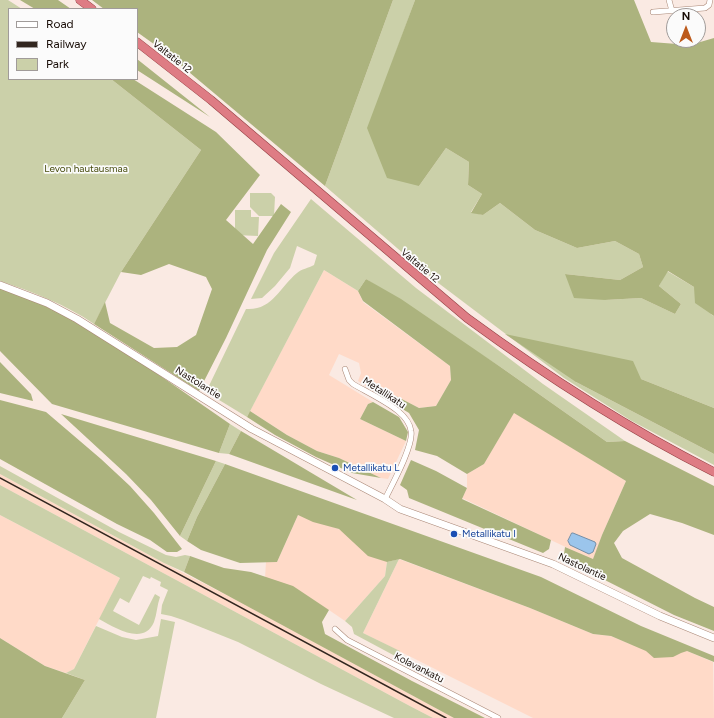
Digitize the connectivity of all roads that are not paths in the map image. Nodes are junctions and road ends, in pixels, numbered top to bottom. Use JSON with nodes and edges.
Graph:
{"nodes":[{"id":1,"x":80,"y":0,"type":"edge"},
{"id":2,"x":710,"y":0,"type":"edge"},
{"id":3,"x":91,"y":8,"type":"edge"},
{"id":4,"x":705,"y":8,"type":"edge"},
{"id":5,"x":666,"y":11,"type":"edge"},
{"id":6,"x":653,"y":12,"type":"dead end"},
{"id":7,"x":138,"y":43,"type":"edge"},
{"id":8,"x":0,"y":285,"type":"edge"},
{"id":9,"x":345,"y":370,"type":"dead end"},
{"id":10,"x":714,"y":472,"type":"edge"},
{"id":11,"x":385,"y":499,"type":"junction"},
{"id":12,"x":335,"y":629,"type":"dead end"},
{"id":13,"x":714,"y":638,"type":"edge"},
{"id":14,"x":498,"y":718,"type":"edge"}],
"edges":[{"from":1,"to":3,"type":"highway"},
{"from":2,"to":4,"type":"street"},
{"from":5,"to":6,"type":"street"},
{"from":7,"to":10,"type":"highway","name":"Valtatie 12"},
{"from":8,"to":11,"type":"main road","name":"Nastolantie"},
{"from":9,"to":11,"type":"street","name":"Metallikatu"},
{"from":11,"to":13,"type":"main road","name":"Nastolantie"},
{"from":12,"to":14,"type":"street","name":"Kolavankatu"}]}
